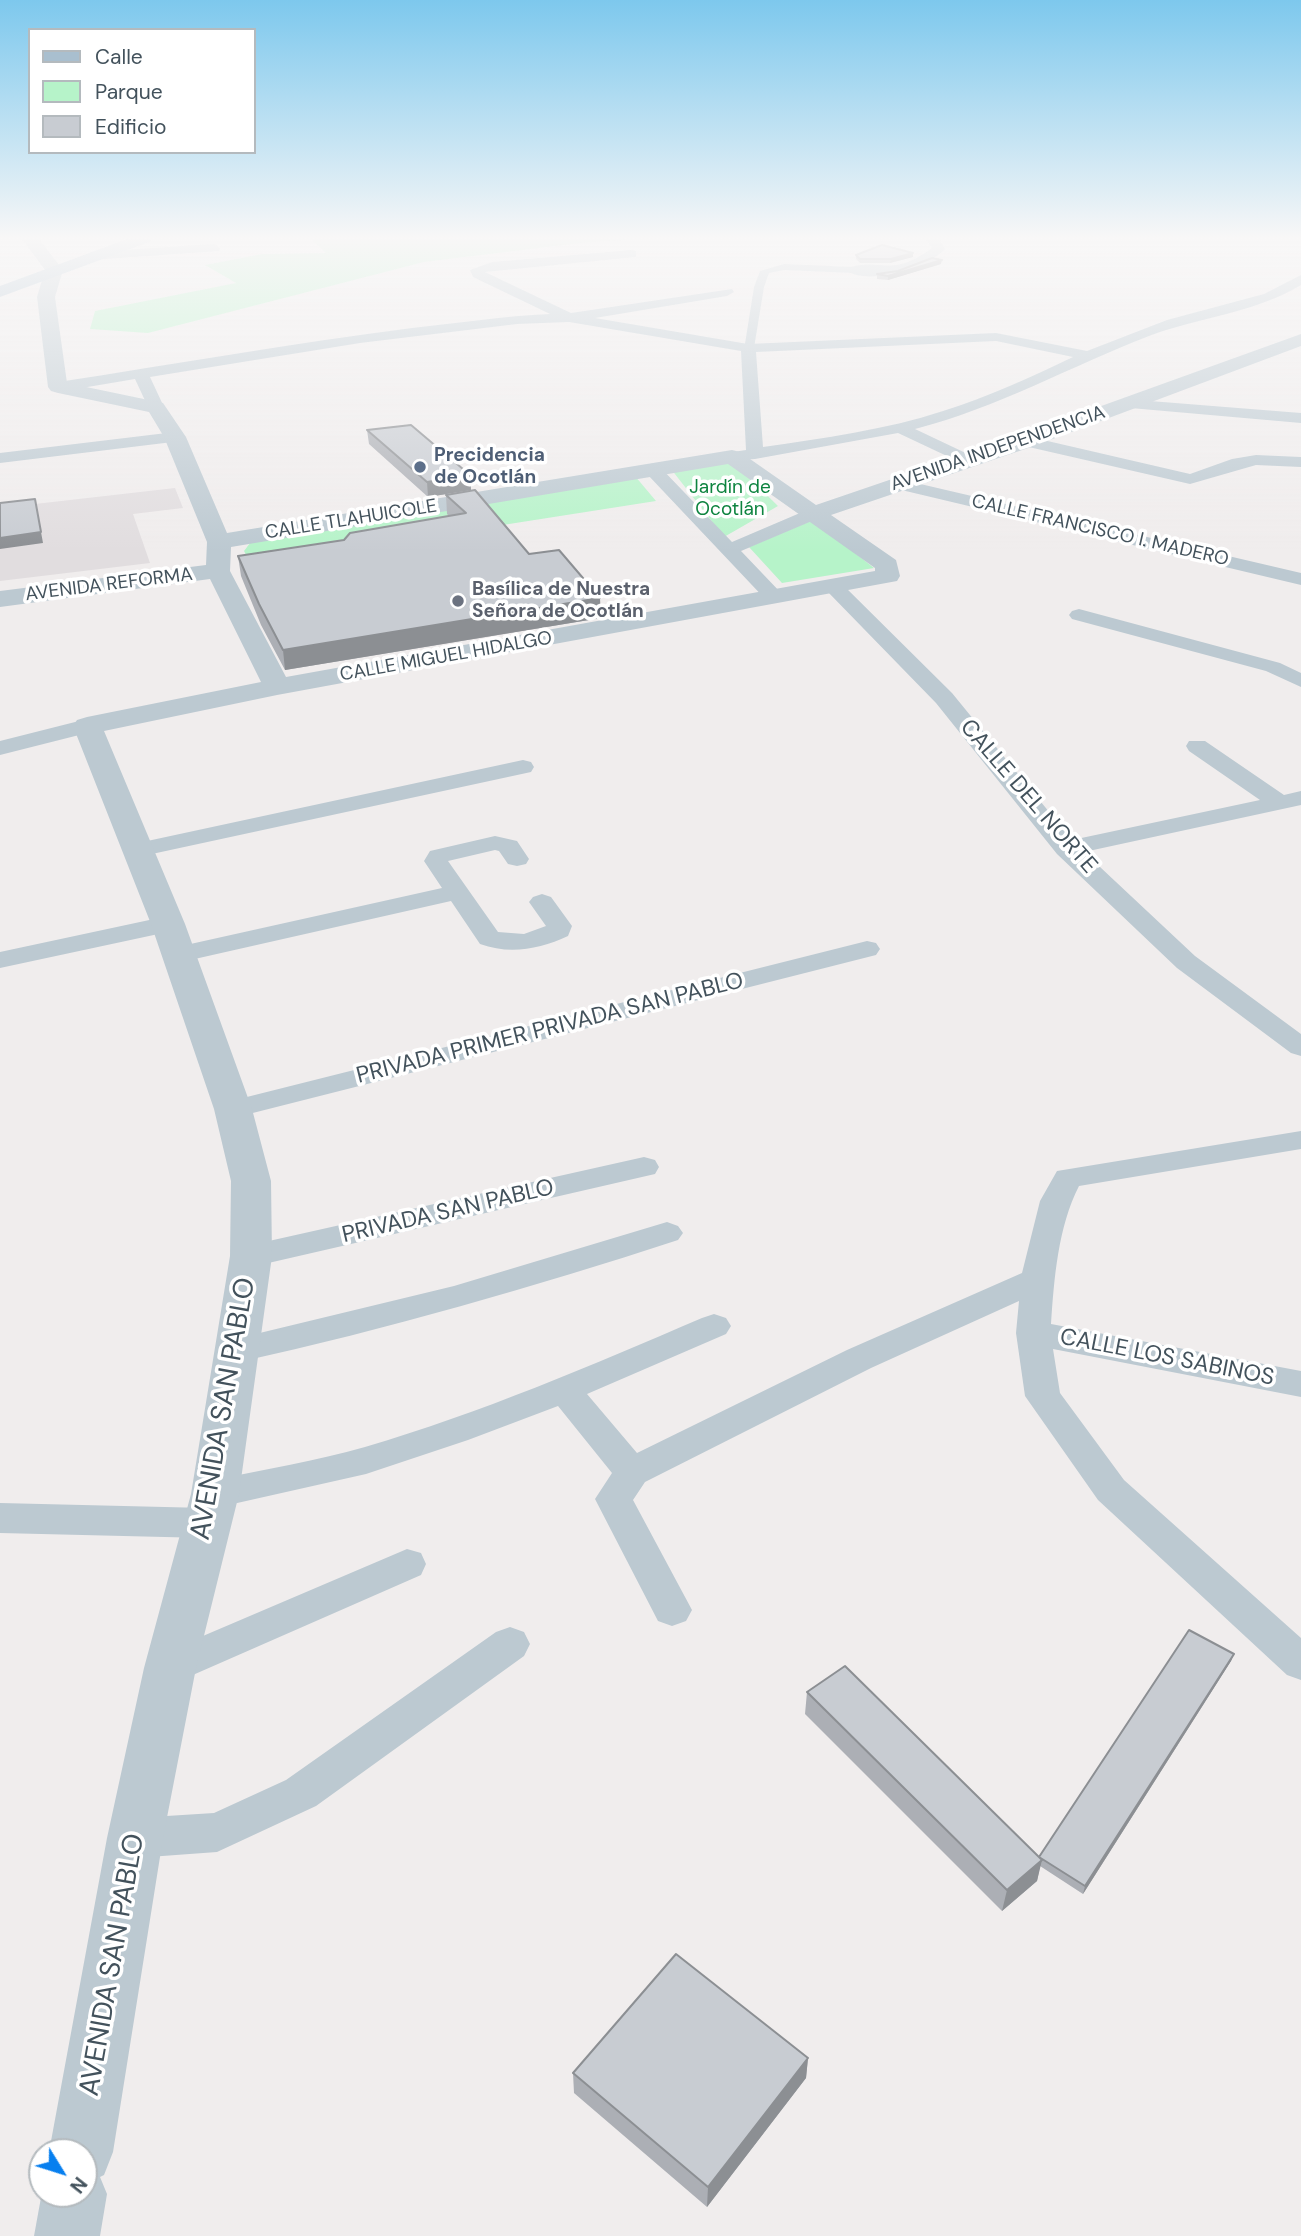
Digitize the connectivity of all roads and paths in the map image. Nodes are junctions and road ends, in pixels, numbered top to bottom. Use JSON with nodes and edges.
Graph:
{"nodes":[{"id":1,"x":52,"y":343,"type":"edge"},
{"id":2,"x":332,"y":343,"type":"edge"},
{"id":3,"x":720,"y":343,"type":"edge"},
{"id":4,"x":749,"y":343,"type":"edge"},
{"id":5,"x":853,"y":343,"type":"edge"},
{"id":6,"x":1027,"y":343,"type":"edge"},
{"id":7,"x":1120,"y":343,"type":"edge"},
{"id":8,"x":1292,"y":343,"type":"edge"},
{"id":9,"x":748,"y":348,"type":"junction"},
{"id":10,"x":1088,"y":356,"type":"junction"},
{"id":11,"x":140,"y":373,"type":"junction"},
{"id":12,"x":58,"y":387,"type":"junction"},
{"id":13,"x":1125,"y":404,"type":"junction"},
{"id":14,"x":156,"y":407,"type":"junction"},
{"id":15,"x":1301,"y":418,"type":"edge"},
{"id":16,"x":902,"y":429,"type":"junction"},
{"id":17,"x":175,"y":437,"type":"junction"},
{"id":18,"x":1026,"y":441,"type":"junction"},
{"id":19,"x":743,"y":456,"type":"junction"},
{"id":20,"x":0,"y":458,"type":"edge"},
{"id":21,"x":966,"y":460,"type":"junction"},
{"id":22,"x":1301,"y":462,"type":"edge"},
{"id":23,"x":653,"y":470,"type":"junction"},
{"id":24,"x":899,"y":484,"type":"junction"},
{"id":25,"x":813,"y":514,"type":"junction"},
{"id":26,"x":219,"y":542,"type":"junction"},
{"id":27,"x":730,"y":550,"type":"junction"},
{"id":28,"x":218,"y":571,"type":"junction"},
{"id":29,"x":1301,"y":579,"type":"edge"},
{"id":30,"x":833,"y":586,"type":"junction"},
{"id":31,"x":775,"y":598,"type":"junction"},
{"id":32,"x":0,"y":599,"type":"edge"},
{"id":33,"x":1079,"y":615,"type":"dead end"},
{"id":34,"x":1301,"y":659,"type":"edge"},
{"id":35,"x":1273,"y":667,"type":"junction"},
{"id":36,"x":1301,"y":681,"type":"edge"},
{"id":37,"x":277,"y":687,"type":"junction"},
{"id":38,"x":87,"y":726,"type":"junction"},
{"id":39,"x":1197,"y":746,"type":"dead end"},
{"id":40,"x":0,"y":748,"type":"edge"},
{"id":41,"x":523,"y":767,"type":"dead end"},
{"id":42,"x":1291,"y":800,"type":"edge"},
{"id":43,"x":1066,"y":849,"type":"junction"},
{"id":44,"x":138,"y":850,"type":"junction"},
{"id":45,"x":517,"y":859,"type":"dead end"},
{"id":46,"x":456,"y":892,"type":"junction"},
{"id":47,"x":542,"y":902,"type":"dead end"},
{"id":48,"x":173,"y":939,"type":"junction"},
{"id":49,"x":867,"y":949,"type":"dead end"},
{"id":50,"x":0,"y":960,"type":"edge"},
{"id":51,"x":1299,"y":1045,"type":"edge"},
{"id":52,"x":233,"y":1108,"type":"junction"},
{"id":53,"x":1301,"y":1140,"type":"edge"},
{"id":54,"x":644,"y":1167,"type":"dead end"},
{"id":55,"x":667,"y":1233,"type":"dead end"},
{"id":56,"x":251,"y":1256,"type":"junction"},
{"id":57,"x":1037,"y":1280,"type":"junction"},
{"id":58,"x":714,"y":1326,"type":"dead end"},
{"id":59,"x":1033,"y":1333,"type":"junction"},
{"id":60,"x":239,"y":1350,"type":"junction"},
{"id":61,"x":1301,"y":1384,"type":"edge"},
{"id":62,"x":565,"y":1391,"type":"junction"},
{"id":63,"x":632,"y":1472,"type":"junction"},
{"id":64,"x":210,"y":1509,"type":"junction"},
{"id":65,"x":0,"y":1518,"type":"edge"},
{"id":66,"x":407,"y":1564,"type":"dead end"},
{"id":67,"x":672,"y":1610,"type":"dead end"},
{"id":68,"x":510,"y":1644,"type":"dead end"},
{"id":69,"x":1301,"y":1662,"type":"edge"},
{"id":70,"x":170,"y":1668,"type":"junction"},
{"id":71,"x":135,"y":1838,"type":"junction"},
{"id":72,"x":83,"y":2138,"type":"edge"},
{"id":73,"x":71,"y":2208,"type":"edge"},
{"id":74,"x":66,"y":2236,"type":"edge"}],
"edges":[{"from":1,"to":12,"type":"street"},
{"from":2,"to":11,"type":"street"},
{"from":3,"to":9,"type":"street"},
{"from":4,"to":9,"type":"street"},
{"from":5,"to":9,"type":"street"},
{"from":6,"to":10,"type":"street"},
{"from":7,"to":10,"type":"street"},
{"from":8,"to":13,"type":"street","name":"AVENIDA INDEPENDENCIA"},
{"from":9,"to":19,"type":"street"},
{"from":10,"to":16,"type":"street"},
{"from":11,"to":12,"type":"street"},
{"from":11,"to":14,"type":"street"},
{"from":12,"to":14,"type":"street"},
{"from":13,"to":15,"type":"street"},
{"from":13,"to":18,"type":"street","name":"AVENIDA INDEPENDENCIA"},
{"from":14,"to":17,"type":"street"},
{"from":16,"to":19,"type":"street"},
{"from":16,"to":21,"type":"street"},
{"from":17,"to":20,"type":"street"},
{"from":17,"to":26,"type":"street"},
{"from":18,"to":21,"type":"street","name":"AVENIDA INDEPENDENCIA"},
{"from":18,"to":22,"type":"street"},
{"from":19,"to":23,"type":"street","name":"CALLE TLAHUICOLE"},
{"from":19,"to":25,"type":"street"},
{"from":21,"to":24,"type":"street","name":"AVENIDA INDEPENDENCIA"},
{"from":23,"to":26,"type":"street","name":"CALLE TLAHUICOLE"},
{"from":23,"to":27,"type":"street"},
{"from":24,"to":25,"type":"street","name":"AVENIDA INDEPENDENCIA"},
{"from":24,"to":29,"type":"street","name":"CALLE FRANCISCO I. MADERO"},
{"from":25,"to":27,"type":"street"},
{"from":25,"to":30,"type":"street","name":"CALLE MIGUEL HIDALGO"},
{"from":26,"to":28,"type":"street"},
{"from":27,"to":31,"type":"street"},
{"from":28,"to":32,"type":"street","name":"AVENIDA REFORMA"},
{"from":28,"to":37,"type":"street"},
{"from":30,"to":31,"type":"street","name":"CALLE MIGUEL HIDALGO"},
{"from":30,"to":43,"type":"street","name":"CALLE DEL NORTE"},
{"from":31,"to":37,"type":"street","name":"CALLE MIGUEL HIDALGO"},
{"from":33,"to":35,"type":"street"},
{"from":34,"to":35,"type":"street"},
{"from":35,"to":36,"type":"street"},
{"from":37,"to":38,"type":"street","name":"CALLE MIGUEL HIDALGO"},
{"from":38,"to":40,"type":"street"},
{"from":38,"to":44,"type":"street","name":"AVENIDA SAN PABLO"},
{"from":39,"to":42,"type":"street"},
{"from":41,"to":44,"type":"street"},
{"from":42,"to":43,"type":"street"},
{"from":43,"to":51,"type":"street","name":"CALLE DEL NORTE"},
{"from":44,"to":48,"type":"street","name":"AVENIDA SAN PABLO"},
{"from":45,"to":46,"type":"street"},
{"from":46,"to":47,"type":"street"},
{"from":46,"to":48,"type":"street"},
{"from":48,"to":50,"type":"street"},
{"from":48,"to":52,"type":"street","name":"AVENIDA SAN PABLO"},
{"from":49,"to":52,"type":"street","name":"PRIVADA PRIMER PRIVADA SAN PABLO"},
{"from":52,"to":56,"type":"street","name":"AVENIDA SAN PABLO"},
{"from":53,"to":57,"type":"street"},
{"from":54,"to":56,"type":"street","name":"PRIVADA SAN PABLO"},
{"from":55,"to":60,"type":"street"},
{"from":56,"to":60,"type":"street","name":"AVENIDA SAN PABLO"},
{"from":57,"to":59,"type":"street"},
{"from":57,"to":63,"type":"street"},
{"from":58,"to":62,"type":"street"},
{"from":59,"to":61,"type":"street","name":"CALLE LOS SABINOS"},
{"from":59,"to":69,"type":"street"},
{"from":60,"to":64,"type":"street","name":"AVENIDA SAN PABLO"},
{"from":62,"to":63,"type":"street"},
{"from":62,"to":64,"type":"street"},
{"from":63,"to":67,"type":"street"},
{"from":64,"to":65,"type":"street"},
{"from":64,"to":70,"type":"street","name":"AVENIDA SAN PABLO"},
{"from":66,"to":70,"type":"street"},
{"from":68,"to":71,"type":"street"},
{"from":70,"to":71,"type":"street","name":"AVENIDA SAN PABLO"},
{"from":71,"to":72,"type":"street","name":"AVENIDA SAN PABLO"},
{"from":73,"to":74,"type":"street"}]}
